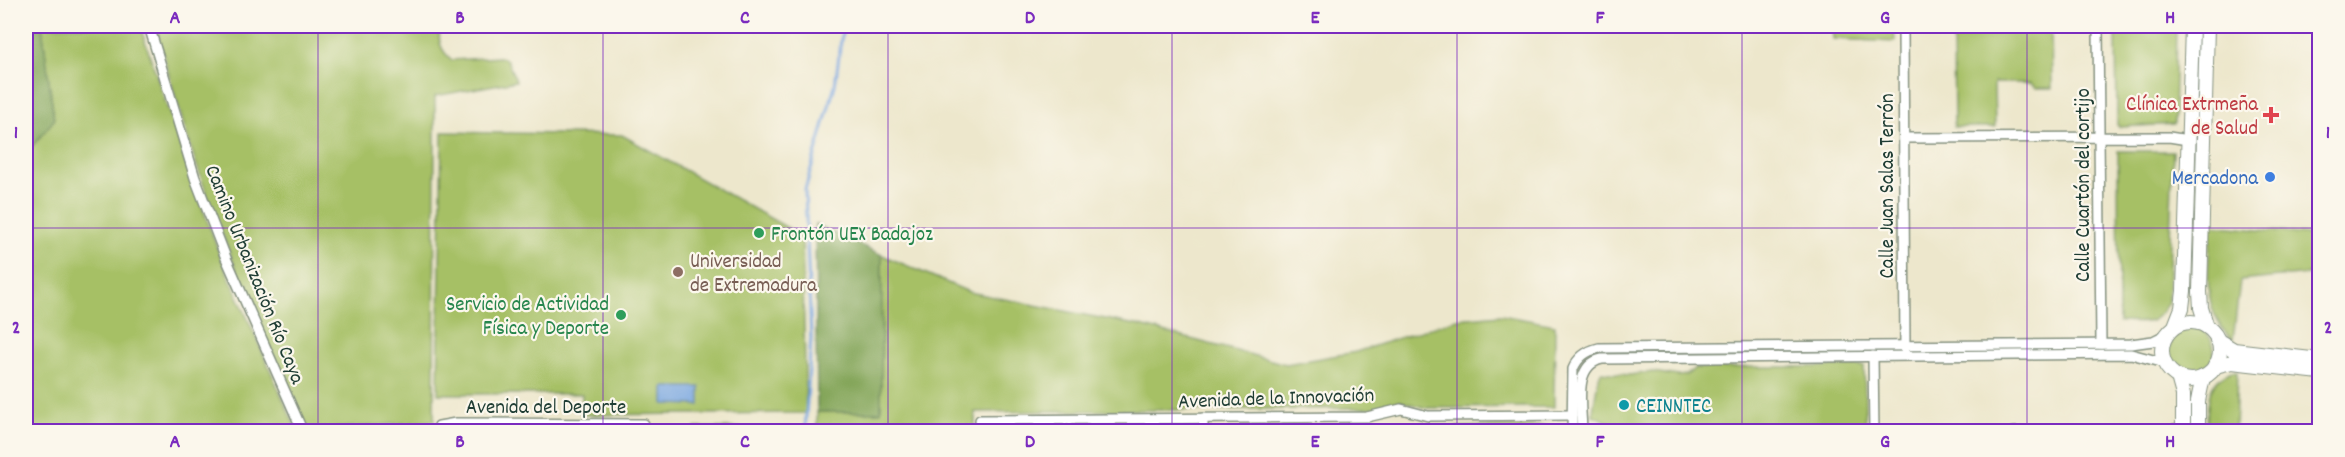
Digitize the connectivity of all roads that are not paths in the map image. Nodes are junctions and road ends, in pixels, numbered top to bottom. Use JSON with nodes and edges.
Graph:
{"nodes":[{"id":1,"x":149,"y":26,"type":"edge"},
{"id":2,"x":1903,"y":26,"type":"edge"},
{"id":3,"x":2098,"y":26,"type":"edge"},
{"id":4,"x":2192,"y":26,"type":"edge"},
{"id":5,"x":2207,"y":26,"type":"edge"},
{"id":6,"x":1904,"y":138,"type":"junction"},
{"id":7,"x":2099,"y":138,"type":"junction"},
{"id":8,"x":2188,"y":140,"type":"junction"},
{"id":9,"x":2207,"y":327,"type":"junction"},
{"id":10,"x":2171,"y":330,"type":"junction"},
{"id":11,"x":2217,"y":340,"type":"junction"},
{"id":12,"x":2101,"y":344,"type":"junction"},
{"id":13,"x":1905,"y":345,"type":"junction"},
{"id":14,"x":1873,"y":356,"type":"junction"},
{"id":15,"x":1905,"y":356,"type":"junction"},
{"id":16,"x":2319,"y":360,"type":"edge"},
{"id":17,"x":2164,"y":363,"type":"junction"},
{"id":18,"x":2215,"y":366,"type":"junction"},
{"id":19,"x":2319,"y":372,"type":"edge"},
{"id":20,"x":2178,"y":377,"type":"junction"},
{"id":21,"x":2202,"y":377,"type":"junction"},
{"id":22,"x":1572,"y":415,"type":"junction"},
{"id":23,"x":1203,"y":418,"type":"junction"},
{"id":24,"x":980,"y":420,"type":"dead end"},
{"id":25,"x":439,"y":429,"type":"edge"},
{"id":26,"x":2054,"y":431,"type":"edge"},
{"id":27,"x":2183,"y":431,"type":"edge"},
{"id":28,"x":303,"y":432,"type":"edge"},
{"id":29,"x":644,"y":432,"type":"edge"},
{"id":30,"x":1203,"y":432,"type":"edge"},
{"id":31,"x":1572,"y":432,"type":"edge"},
{"id":32,"x":1582,"y":432,"type":"edge"},
{"id":33,"x":1874,"y":432,"type":"edge"},
{"id":34,"x":2013,"y":432,"type":"edge"},
{"id":35,"x":2198,"y":432,"type":"edge"}],
"edges":[{"from":1,"to":28,"type":"street","name":"Camino Urbanización Río Caya"},
{"from":2,"to":6,"type":"street","name":"Calle Juan Salas Terrón"},
{"from":3,"to":7,"type":"street","name":"Calle Cuartón del cortijo"},
{"from":4,"to":8,"type":"main road"},
{"from":5,"to":9,"type":"main road"},
{"from":6,"to":7,"type":"street"},
{"from":6,"to":13,"type":"street","name":"Calle Juan Salas Terrón"},
{"from":7,"to":8,"type":"street"},
{"from":7,"to":12,"type":"street","name":"Calle Cuartón del cortijo"},
{"from":8,"to":10,"type":"main road"},
{"from":9,"to":10,"type":"main road"},
{"from":9,"to":11,"type":"main road"},
{"from":10,"to":12,"type":"street"},
{"from":10,"to":17,"type":"main road"},
{"from":11,"to":16,"type":"main road"},
{"from":11,"to":18,"type":"main road"},
{"from":12,"to":13,"type":"street"},
{"from":13,"to":15,"type":"street","name":"Calle Juan Salas Terrón"},
{"from":13,"to":22,"type":"street"},
{"from":14,"to":15,"type":"street"},
{"from":14,"to":32,"type":"street"},
{"from":14,"to":33,"type":"street"},
{"from":15,"to":17,"type":"street"},
{"from":17,"to":20,"type":"main road"},
{"from":18,"to":19,"type":"main road"},
{"from":18,"to":21,"type":"main road"},
{"from":20,"to":21,"type":"main road"},
{"from":20,"to":27,"type":"main road"},
{"from":21,"to":35,"type":"main road"},
{"from":22,"to":23,"type":"street","name":"Avenida de la Innovación"},
{"from":22,"to":31,"type":"street"},
{"from":23,"to":24,"type":"street","name":"Avenida de la Innovación"},
{"from":23,"to":30,"type":"street"},
{"from":25,"to":29,"type":"street","name":"Avenida del Deporte"},
{"from":26,"to":27,"type":"street"},
{"from":26,"to":34,"type":"street"}]}
